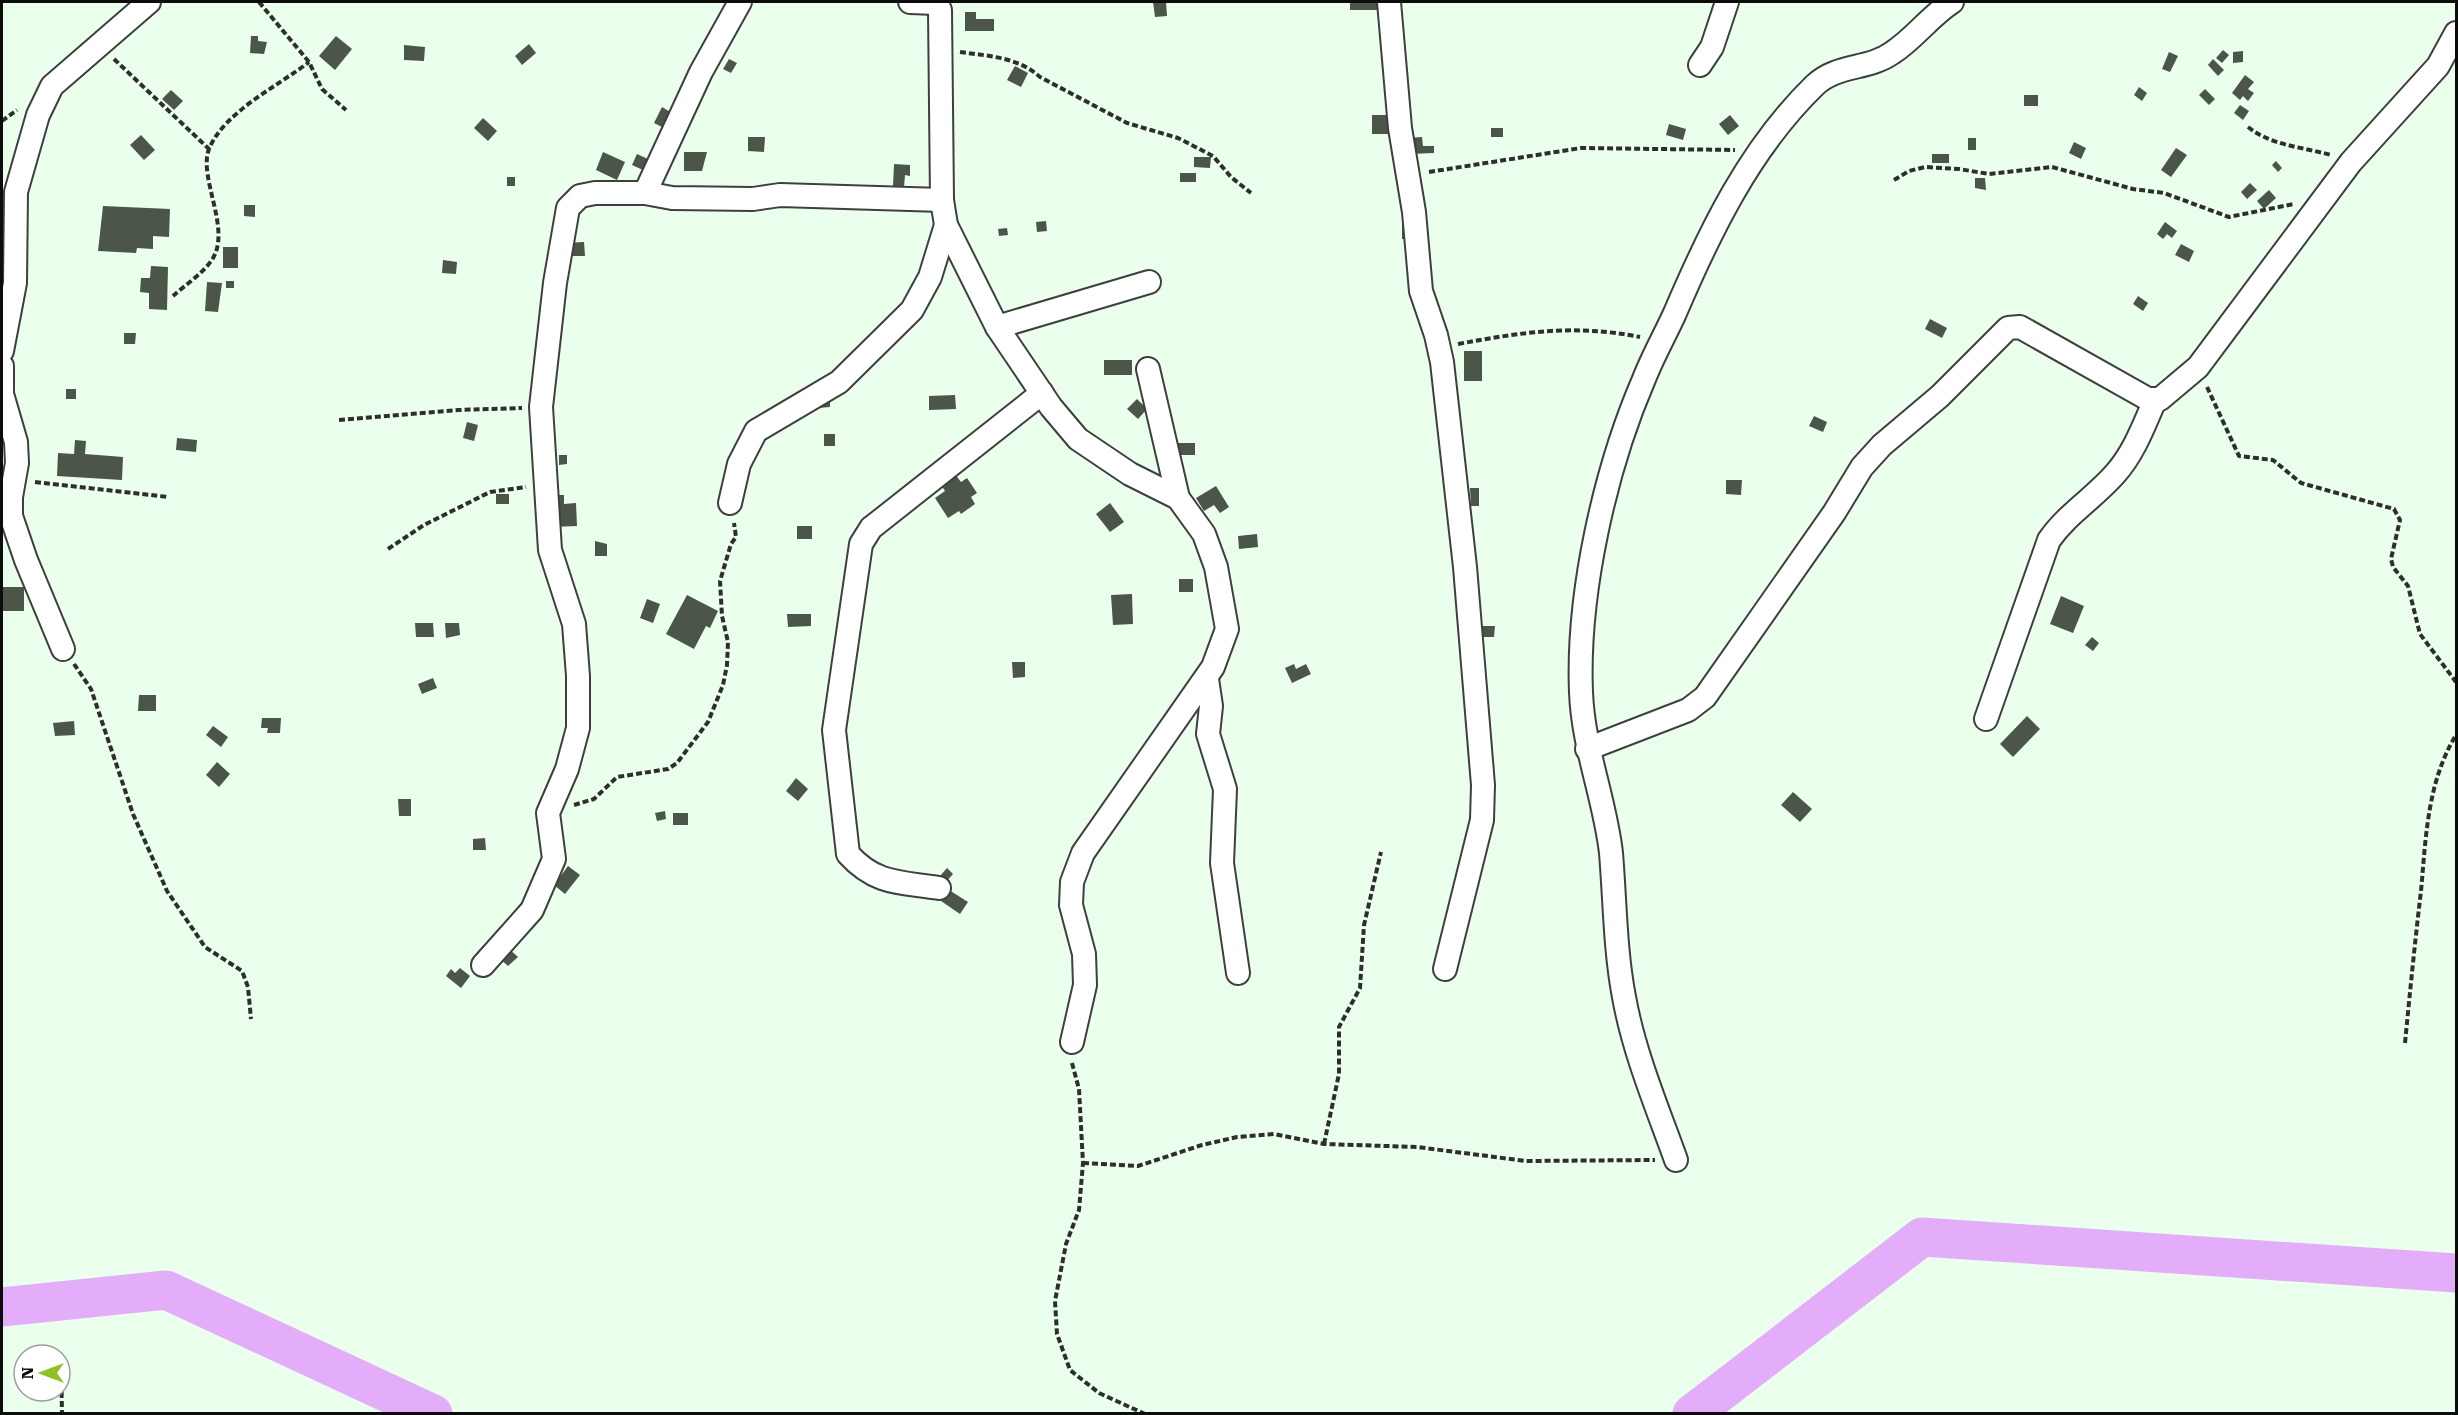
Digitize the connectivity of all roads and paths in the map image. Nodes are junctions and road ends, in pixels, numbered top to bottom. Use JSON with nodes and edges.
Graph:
{"nodes":[{"id":1,"x":149,"y":2,"type":"edge"},
{"id":2,"x":259,"y":2,"type":"edge"},
{"id":3,"x":740,"y":2,"type":"edge"},
{"id":4,"x":910,"y":2,"type":"edge"},
{"id":5,"x":936,"y":2,"type":"edge"},
{"id":6,"x":1389,"y":2,"type":"edge"},
{"id":7,"x":1727,"y":2,"type":"edge"},
{"id":8,"x":1952,"y":2,"type":"edge"},
{"id":9,"x":2457,"y":33,"type":"edge"},
{"id":10,"x":98,"y":47,"type":"junction"},
{"id":11,"x":939,"y":49,"type":"junction"},
{"id":12,"x":309,"y":62,"type":"junction"},
{"id":13,"x":1700,"y":65,"type":"dead end"},
{"id":14,"x":346,"y":110,"type":"dead end"},
{"id":15,"x":2248,"y":127,"type":"dead end"},
{"id":16,"x":209,"y":149,"type":"junction"},
{"id":17,"x":1761,"y":150,"type":"junction"},
{"id":18,"x":2351,"y":162,"type":"junction"},
{"id":19,"x":1408,"y":176,"type":"junction"},
{"id":20,"x":1894,"y":180,"type":"dead end"},
{"id":21,"x":645,"y":193,"type":"junction"},
{"id":22,"x":1251,"y":193,"type":"dead end"},
{"id":23,"x":2324,"y":198,"type":"junction"},
{"id":24,"x":942,"y":200,"type":"junction"},
{"id":25,"x":945,"y":225,"type":"junction"},
{"id":26,"x":1149,"y":282,"type":"dead end"},
{"id":27,"x":173,"y":296,"type":"dead end"},
{"id":28,"x":997,"y":327,"type":"junction"},
{"id":29,"x":1662,"y":342,"type":"junction"},
{"id":30,"x":1439,"y":348,"type":"junction"},
{"id":31,"x":2,"y":351,"type":"edge"},
{"id":32,"x":2,"y":366,"type":"edge"},
{"id":33,"x":2198,"y":367,"type":"junction"},
{"id":34,"x":1148,"y":369,"type":"dead end"},
{"id":35,"x":1042,"y":393,"type":"junction"},
{"id":36,"x":2155,"y":400,"type":"junction"},
{"id":37,"x":541,"y":407,"type":"junction"},
{"id":38,"x":339,"y":420,"type":"dead end"},
{"id":39,"x":15,"y":480,"type":"junction"},
{"id":40,"x":545,"y":485,"type":"junction"},
{"id":41,"x":168,"y":497,"type":"dead end"},
{"id":42,"x":1178,"y":498,"type":"junction"},
{"id":43,"x":730,"y":503,"type":"joint"},
{"id":44,"x":388,"y":549,"type":"dead end"},
{"id":45,"x":63,"y":649,"type":"joint"},
{"id":46,"x":1207,"y":678,"type":"junction"},
{"id":47,"x":2457,"y":682,"type":"edge"},
{"id":48,"x":1986,"y":719,"type":"dead end"},
{"id":49,"x":2457,"y":735,"type":"edge"},
{"id":50,"x":1587,"y":748,"type":"junction"},
{"id":51,"x":548,"y":813,"type":"junction"},
{"id":52,"x":1381,"y":852,"type":"dead end"},
{"id":53,"x":939,"y":888,"type":"dead end"},
{"id":54,"x":483,"y":965,"type":"dead end"},
{"id":55,"x":1445,"y":969,"type":"dead end"},
{"id":56,"x":1238,"y":974,"type":"dead end"},
{"id":57,"x":251,"y":1019,"type":"dead end"},
{"id":58,"x":1072,"y":1042,"type":"joint"},
{"id":59,"x":2404,"y":1043,"type":"dead end"},
{"id":60,"x":1324,"y":1144,"type":"junction"},
{"id":61,"x":1676,"y":1160,"type":"joint"},
{"id":62,"x":1083,"y":1163,"type":"junction"},
{"id":63,"x":1145,"y":1413,"type":"edge"}],
"edges":[{"from":1,"to":10,"type":"street"},
{"from":2,"to":12,"type":"path"},
{"from":3,"to":21,"type":"street"},
{"from":4,"to":5,"type":"street"},
{"from":5,"to":11,"type":"street"},
{"from":6,"to":19,"type":"street"},
{"from":7,"to":13,"type":"street"},
{"from":8,"to":17,"type":"street"},
{"from":9,"to":18,"type":"street"},
{"from":10,"to":16,"type":"path"},
{"from":10,"to":31,"type":"street"},
{"from":11,"to":22,"type":"path"},
{"from":11,"to":24,"type":"street"},
{"from":12,"to":14,"type":"path"},
{"from":12,"to":16,"type":"path"},
{"from":15,"to":18,"type":"path"},
{"from":16,"to":27,"type":"path"},
{"from":17,"to":19,"type":"path"},
{"from":17,"to":29,"type":"street"},
{"from":18,"to":23,"type":"street"},
{"from":19,"to":30,"type":"street"},
{"from":20,"to":23,"type":"path"},
{"from":21,"to":24,"type":"street"},
{"from":21,"to":37,"type":"street"},
{"from":23,"to":33,"type":"street"},
{"from":24,"to":25,"type":"street"},
{"from":25,"to":28,"type":"street"},
{"from":25,"to":43,"type":"street"},
{"from":26,"to":28,"type":"street"},
{"from":28,"to":35,"type":"street"},
{"from":29,"to":30,"type":"path"},
{"from":29,"to":50,"type":"street"},
{"from":30,"to":55,"type":"street"},
{"from":32,"to":39,"type":"street"},
{"from":33,"to":36,"type":"street"},
{"from":33,"to":47,"type":"path"},
{"from":34,"to":42,"type":"street"},
{"from":35,"to":42,"type":"street"},
{"from":35,"to":53,"type":"street"},
{"from":36,"to":48,"type":"street"},
{"from":36,"to":50,"type":"street"},
{"from":37,"to":38,"type":"path"},
{"from":37,"to":40,"type":"street"},
{"from":39,"to":41,"type":"path"},
{"from":39,"to":45,"type":"street"},
{"from":40,"to":44,"type":"path"},
{"from":40,"to":51,"type":"street"},
{"from":42,"to":46,"type":"street"},
{"from":43,"to":51,"type":"path"},
{"from":45,"to":57,"type":"path"},
{"from":46,"to":56,"type":"street"},
{"from":46,"to":58,"type":"street"},
{"from":49,"to":59,"type":"path"},
{"from":50,"to":61,"type":"street"},
{"from":51,"to":54,"type":"street"},
{"from":52,"to":60,"type":"path"},
{"from":58,"to":62,"type":"path"},
{"from":60,"to":61,"type":"path"},
{"from":60,"to":62,"type":"path"},
{"from":62,"to":63,"type":"path"}]}
